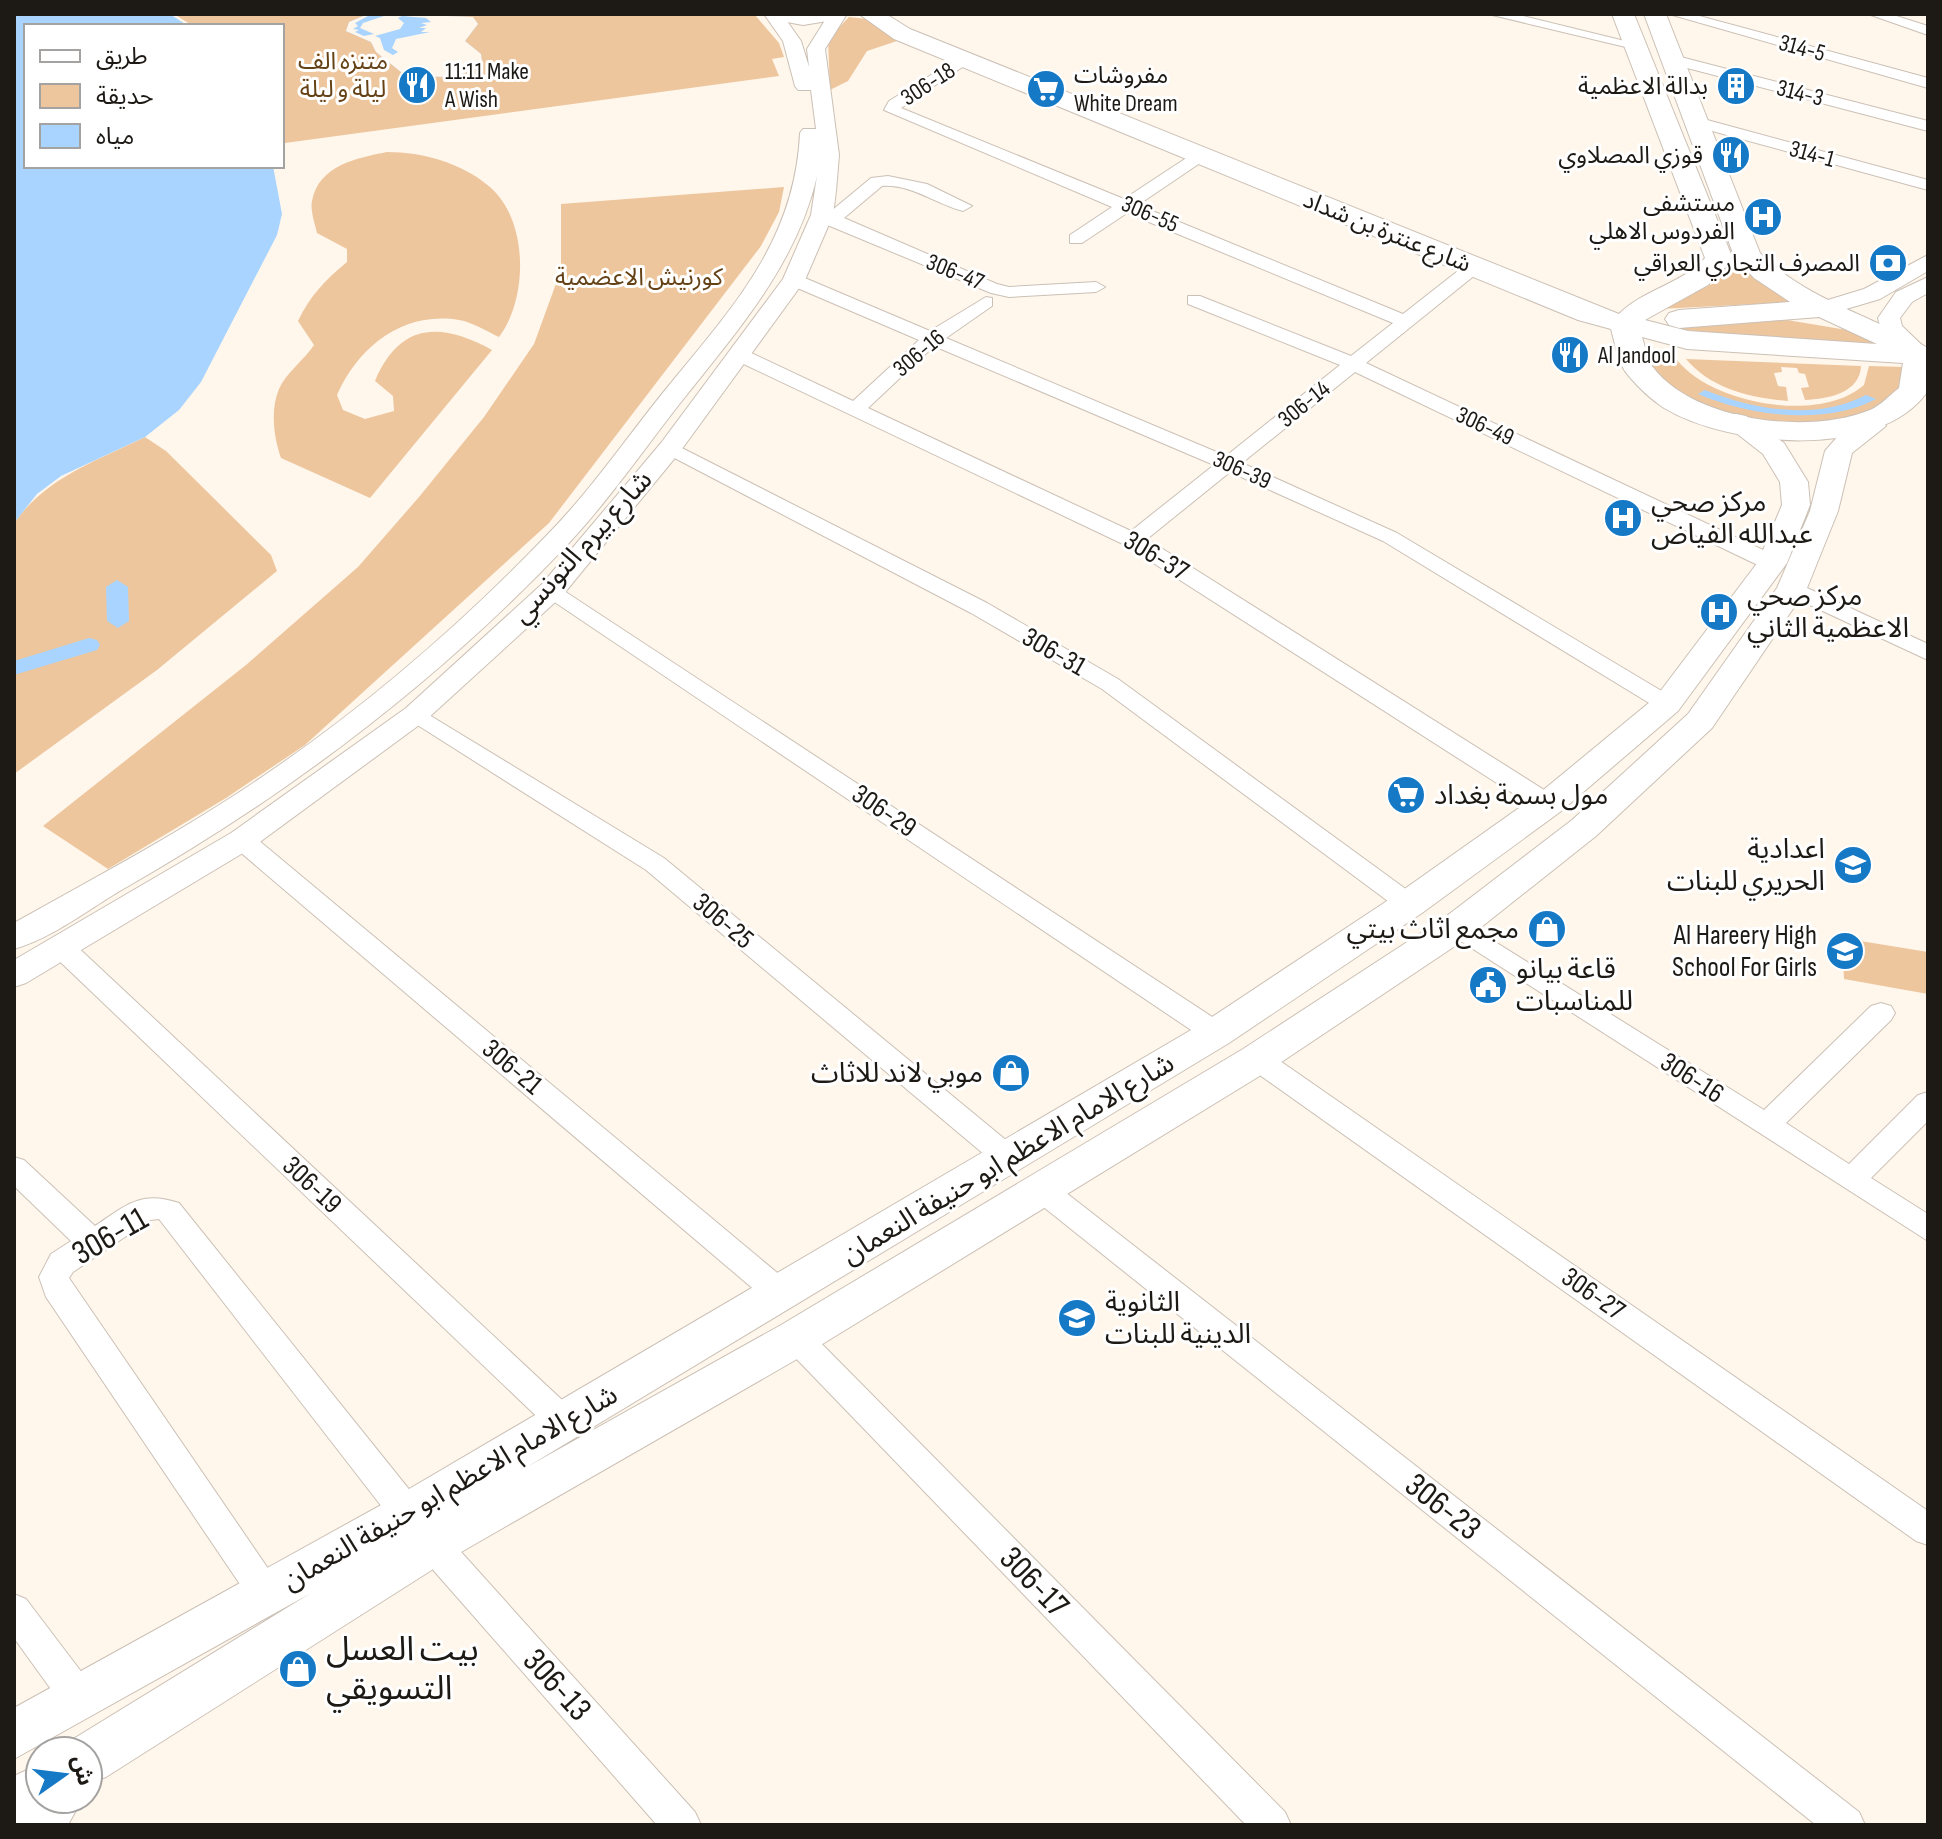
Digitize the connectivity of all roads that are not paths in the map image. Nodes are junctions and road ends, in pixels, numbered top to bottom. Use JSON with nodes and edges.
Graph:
{"nodes":[{"id":1,"x":776,"y":14,"type":"edge"},
{"id":2,"x":832,"y":14,"type":"edge"},
{"id":3,"x":838,"y":14,"type":"edge"},
{"id":4,"x":870,"y":14,"type":"edge"},
{"id":5,"x":1495,"y":14,"type":"edge"},
{"id":6,"x":1655,"y":14,"type":"edge"},
{"id":7,"x":1676,"y":14,"type":"edge"},
{"id":8,"x":1875,"y":14,"type":"edge"},
{"id":9,"x":1620,"y":15,"type":"edge"},
{"id":10,"x":1710,"y":18,"type":"edge"},
{"id":11,"x":1928,"y":31,"type":"edge"},
{"id":12,"x":1634,"y":45,"type":"junction"},
{"id":13,"x":965,"y":60,"type":"junction"},
{"id":14,"x":1673,"y":60,"type":"junction"},
{"id":15,"x":1928,"y":83,"type":"edge"},
{"id":16,"x":892,"y":110,"type":"joint"},
{"id":17,"x":1696,"y":122,"type":"junction"},
{"id":18,"x":1928,"y":126,"type":"edge"},
{"id":19,"x":1200,"y":156,"type":"junction"},
{"id":20,"x":1928,"y":185,"type":"edge"},
{"id":21,"x":963,"y":206,"type":"dead end"},
{"id":22,"x":1130,"y":206,"type":"junction"},
{"id":23,"x":826,"y":217,"type":"junction"},
{"id":24,"x":1076,"y":239,"type":"dead end"},
{"id":25,"x":1928,"y":262,"type":"edge"},
{"id":26,"x":1474,"y":267,"type":"junction"},
{"id":27,"x":794,"y":280,"type":"junction"},
{"id":28,"x":1928,"y":284,"type":"edge"},
{"id":29,"x":1096,"y":287,"type":"dead end"},
{"id":30,"x":1194,"y":300,"type":"dead end"},
{"id":31,"x":986,"y":302,"type":"dead end"},
{"id":32,"x":1826,"y":308,"type":"junction"},
{"id":33,"x":1406,"y":322,"type":"junction"},
{"id":34,"x":1624,"y":325,"type":"junction"},
{"id":35,"x":931,"y":339,"type":"junction"},
{"id":36,"x":1855,"y":352,"type":"junction"},
{"id":37,"x":740,"y":355,"type":"junction"},
{"id":38,"x":1923,"y":357,"type":"edge"},
{"id":39,"x":1354,"y":364,"type":"junction"},
{"id":40,"x":1644,"y":375,"type":"junction"},
{"id":41,"x":1928,"y":406,"type":"edge"},
{"id":42,"x":856,"y":409,"type":"junction"},
{"id":43,"x":1883,"y":421,"type":"junction"},
{"id":44,"x":1736,"y":422,"type":"junction"},
{"id":45,"x":670,"y":448,"type":"junction"},
{"id":46,"x":1228,"y":464,"type":"junction"},
{"id":47,"x":1133,"y":540,"type":"junction"},
{"id":48,"x":1782,"y":576,"type":"junction"},
{"id":49,"x":552,"y":590,"type":"junction"},
{"id":50,"x":1928,"y":653,"type":"edge"},
{"id":51,"x":1667,"y":704,"type":"junction"},
{"id":52,"x":416,"y":714,"type":"junction"},
{"id":53,"x":1548,"y":804,"type":"junction"},
{"id":54,"x":242,"y":840,"type":"junction"},
{"id":55,"x":1409,"y":904,"type":"junction"},
{"id":56,"x":1457,"y":927,"type":"junction"},
{"id":57,"x":14,"y":938,"type":"edge"},
{"id":58,"x":61,"y":947,"type":"junction"},
{"id":59,"x":14,"y":975,"type":"edge"},
{"id":60,"x":1881,"y":1013,"type":"dead end"},
{"id":61,"x":1216,"y":1033,"type":"junction"},
{"id":62,"x":1257,"y":1059,"type":"junction"},
{"id":63,"x":1928,"y":1103,"type":"edge"},
{"id":64,"x":1766,"y":1125,"type":"junction"},
{"id":65,"x":1008,"y":1158,"type":"junction"},
{"id":66,"x":14,"y":1168,"type":"edge"},
{"id":67,"x":1851,"y":1180,"type":"junction"},
{"id":68,"x":1041,"y":1189,"type":"junction"},
{"id":69,"x":1928,"y":1229,"type":"edge"},
{"id":70,"x":93,"y":1243,"type":"junction"},
{"id":71,"x":782,"y":1295,"type":"junction"},
{"id":72,"x":796,"y":1338,"type":"junction"},
{"id":73,"x":564,"y":1422,"type":"junction"},
{"id":74,"x":420,"y":1529,"type":"junction"},
{"id":75,"x":1928,"y":1530,"type":"edge"},
{"id":76,"x":266,"y":1594,"type":"junction"},
{"id":77,"x":14,"y":1610,"type":"edge"},
{"id":78,"x":79,"y":1698,"type":"junction"},
{"id":79,"x":14,"y":1735,"type":"edge"},
{"id":80,"x":104,"y":1748,"type":"edge"},
{"id":81,"x":682,"y":1825,"type":"edge"},
{"id":82,"x":1272,"y":1825,"type":"edge"},
{"id":83,"x":1846,"y":1825,"type":"edge"}],
"edges":[{"from":1,"to":2,"type":"main road"},
{"from":1,"to":57,"type":"street","name":"شارع بيرم التونسي"},
{"from":3,"to":23,"type":"street","name":"شارع بيرم التونسي"},
{"from":4,"to":13,"type":"main road","name":"شارع عنترة بن شداد"},
{"from":5,"to":12,"type":"street"},
{"from":6,"to":14,"type":"main road"},
{"from":7,"to":10,"type":"street","name":"314-5"},
{"from":8,"to":11,"type":"street"},
{"from":9,"to":12,"type":"main road"},
{"from":10,"to":15,"type":"street","name":"314-5"},
{"from":12,"to":34,"type":"main road"},
{"from":13,"to":16,"type":"street","name":"306-18"},
{"from":13,"to":19,"type":"main road","name":"شارع عنترة بن شداد"},
{"from":14,"to":17,"type":"main road"},
{"from":14,"to":18,"type":"street","name":"314-3"},
{"from":16,"to":22,"type":"street","name":"306-55"},
{"from":17,"to":20,"type":"street","name":"314-1"},
{"from":17,"to":32,"type":"main road"},
{"from":19,"to":22,"type":"street"},
{"from":19,"to":26,"type":"main road","name":"شارع عنترة بن شداد"},
{"from":21,"to":23,"type":"street"},
{"from":22,"to":24,"type":"street"},
{"from":22,"to":33,"type":"street","name":"306-55"},
{"from":23,"to":27,"type":"street","name":"شارع بيرم التونسي"},
{"from":23,"to":29,"type":"street","name":"306-47"},
{"from":25,"to":32,"type":"street"},
{"from":26,"to":33,"type":"street","name":"306-14"},
{"from":26,"to":34,"type":"main road","name":"شارع عنترة بن شداد"},
{"from":27,"to":35,"type":"street","name":"306-39"},
{"from":27,"to":37,"type":"street","name":"شارع بيرم التونسي"},
{"from":28,"to":38,"type":"street"},
{"from":30,"to":39,"type":"street","name":"306-49"},
{"from":31,"to":35,"type":"street","name":"306-16"},
{"from":32,"to":34,"type":"main road"},
{"from":32,"to":38,"type":"main road"},
{"from":33,"to":39,"type":"street","name":"306-14"},
{"from":34,"to":36,"type":"main road","name":"شارع عنترة بن شداد"},
{"from":34,"to":40,"type":"main road"},
{"from":35,"to":42,"type":"street","name":"306-16"},
{"from":35,"to":46,"type":"street","name":"306-39"},
{"from":36,"to":38,"type":"main road","name":"شارع عنترة بن شداد"},
{"from":36,"to":40,"type":"main road"},
{"from":37,"to":42,"type":"street","name":"306-37"},
{"from":37,"to":45,"type":"street","name":"شارع بيرم التونسي"},
{"from":38,"to":43,"type":"main road"},
{"from":39,"to":46,"type":"street","name":"306-14"},
{"from":39,"to":48,"type":"street","name":"306-49"},
{"from":40,"to":44,"type":"main road"},
{"from":41,"to":43,"type":"main road"},
{"from":42,"to":47,"type":"street","name":"306-37"},
{"from":43,"to":44,"type":"main road"},
{"from":43,"to":48,"type":"main road","name":"شارع الامام الاعظم ابو حنيفة النعمان"},
{"from":44,"to":48,"type":"main road","name":"شارع الامام الاعظم ابو حنيفة النعمان"},
{"from":45,"to":49,"type":"street","name":"شارع بيرم التونسي"},
{"from":45,"to":55,"type":"street","name":"306-31"},
{"from":46,"to":47,"type":"street","name":"306-14"},
{"from":46,"to":51,"type":"street","name":"306-39"},
{"from":47,"to":53,"type":"street","name":"306-37"},
{"from":48,"to":50,"type":"street"},
{"from":48,"to":51,"type":"main road","name":"شارع الامام الاعظم ابو حنيفة النعمان"},
{"from":48,"to":56,"type":"main road","name":"شارع الامام الاعظم ابو حنيفة النعمان"},
{"from":49,"to":52,"type":"street","name":"شارع بيرم التونسي"},
{"from":49,"to":61,"type":"street","name":"306-29"},
{"from":51,"to":53,"type":"main road","name":"شارع الامام الاعظم ابو حنيفة النعمان"},
{"from":52,"to":54,"type":"street","name":"شارع بيرم التونسي"},
{"from":52,"to":65,"type":"street","name":"306-25"},
{"from":53,"to":55,"type":"main road","name":"شارع الامام الاعظم ابو حنيفة النعمان"},
{"from":54,"to":58,"type":"street","name":"شارع بيرم التونسي"},
{"from":54,"to":71,"type":"street","name":"306-21"},
{"from":55,"to":61,"type":"main road","name":"شارع الامام الاعظم ابو حنيفة النعمان"},
{"from":56,"to":62,"type":"main road","name":"شارع الامام الاعظم ابو حنيفة النعمان"},
{"from":56,"to":64,"type":"street","name":"306-16"},
{"from":58,"to":59,"type":"street","name":"شارع بيرم التونسي"},
{"from":58,"to":73,"type":"street","name":"306-19"},
{"from":60,"to":64,"type":"street"},
{"from":61,"to":65,"type":"main road","name":"شارع الامام الاعظم ابو حنيفة النعمان"},
{"from":62,"to":68,"type":"main road","name":"شارع الامام الاعظم ابو حنيفة النعمان"},
{"from":62,"to":75,"type":"street","name":"306-27"},
{"from":63,"to":67,"type":"street"},
{"from":64,"to":67,"type":"street","name":"306-16"},
{"from":65,"to":71,"type":"main road","name":"شارع الامام الاعظم ابو حنيفة النعمان"},
{"from":66,"to":70,"type":"street"},
{"from":67,"to":69,"type":"street","name":"306-16"},
{"from":68,"to":72,"type":"main road","name":"شارع الامام الاعظم ابو حنيفة النعمان"},
{"from":68,"to":83,"type":"street","name":"306-23"},
{"from":70,"to":74,"type":"street","name":"306-11"},
{"from":70,"to":76,"type":"street","name":"306-11"},
{"from":71,"to":73,"type":"main road","name":"شارع الامام الاعظم ابو حنيفة النعمان"},
{"from":72,"to":74,"type":"main road","name":"شارع الامام الاعظم ابو حنيفة النعمان"},
{"from":72,"to":82,"type":"street","name":"306-17"},
{"from":73,"to":74,"type":"main road","name":"شارع الامام الاعظم ابو حنيفة النعمان"},
{"from":74,"to":76,"type":"main road","name":"شارع الامام الاعظم ابو حنيفة النعمان"},
{"from":74,"to":80,"type":"main road","name":"شارع الامام الاعظم ابو حنيفة النعمان"},
{"from":74,"to":81,"type":"street","name":"306-13"},
{"from":76,"to":78,"type":"main road","name":"شارع الامام الاعظم ابو حنيفة النعمان"},
{"from":77,"to":78,"type":"street"},
{"from":78,"to":79,"type":"main road","name":"شارع الامام الاعظم ابو حنيفة النعمان"}]}
